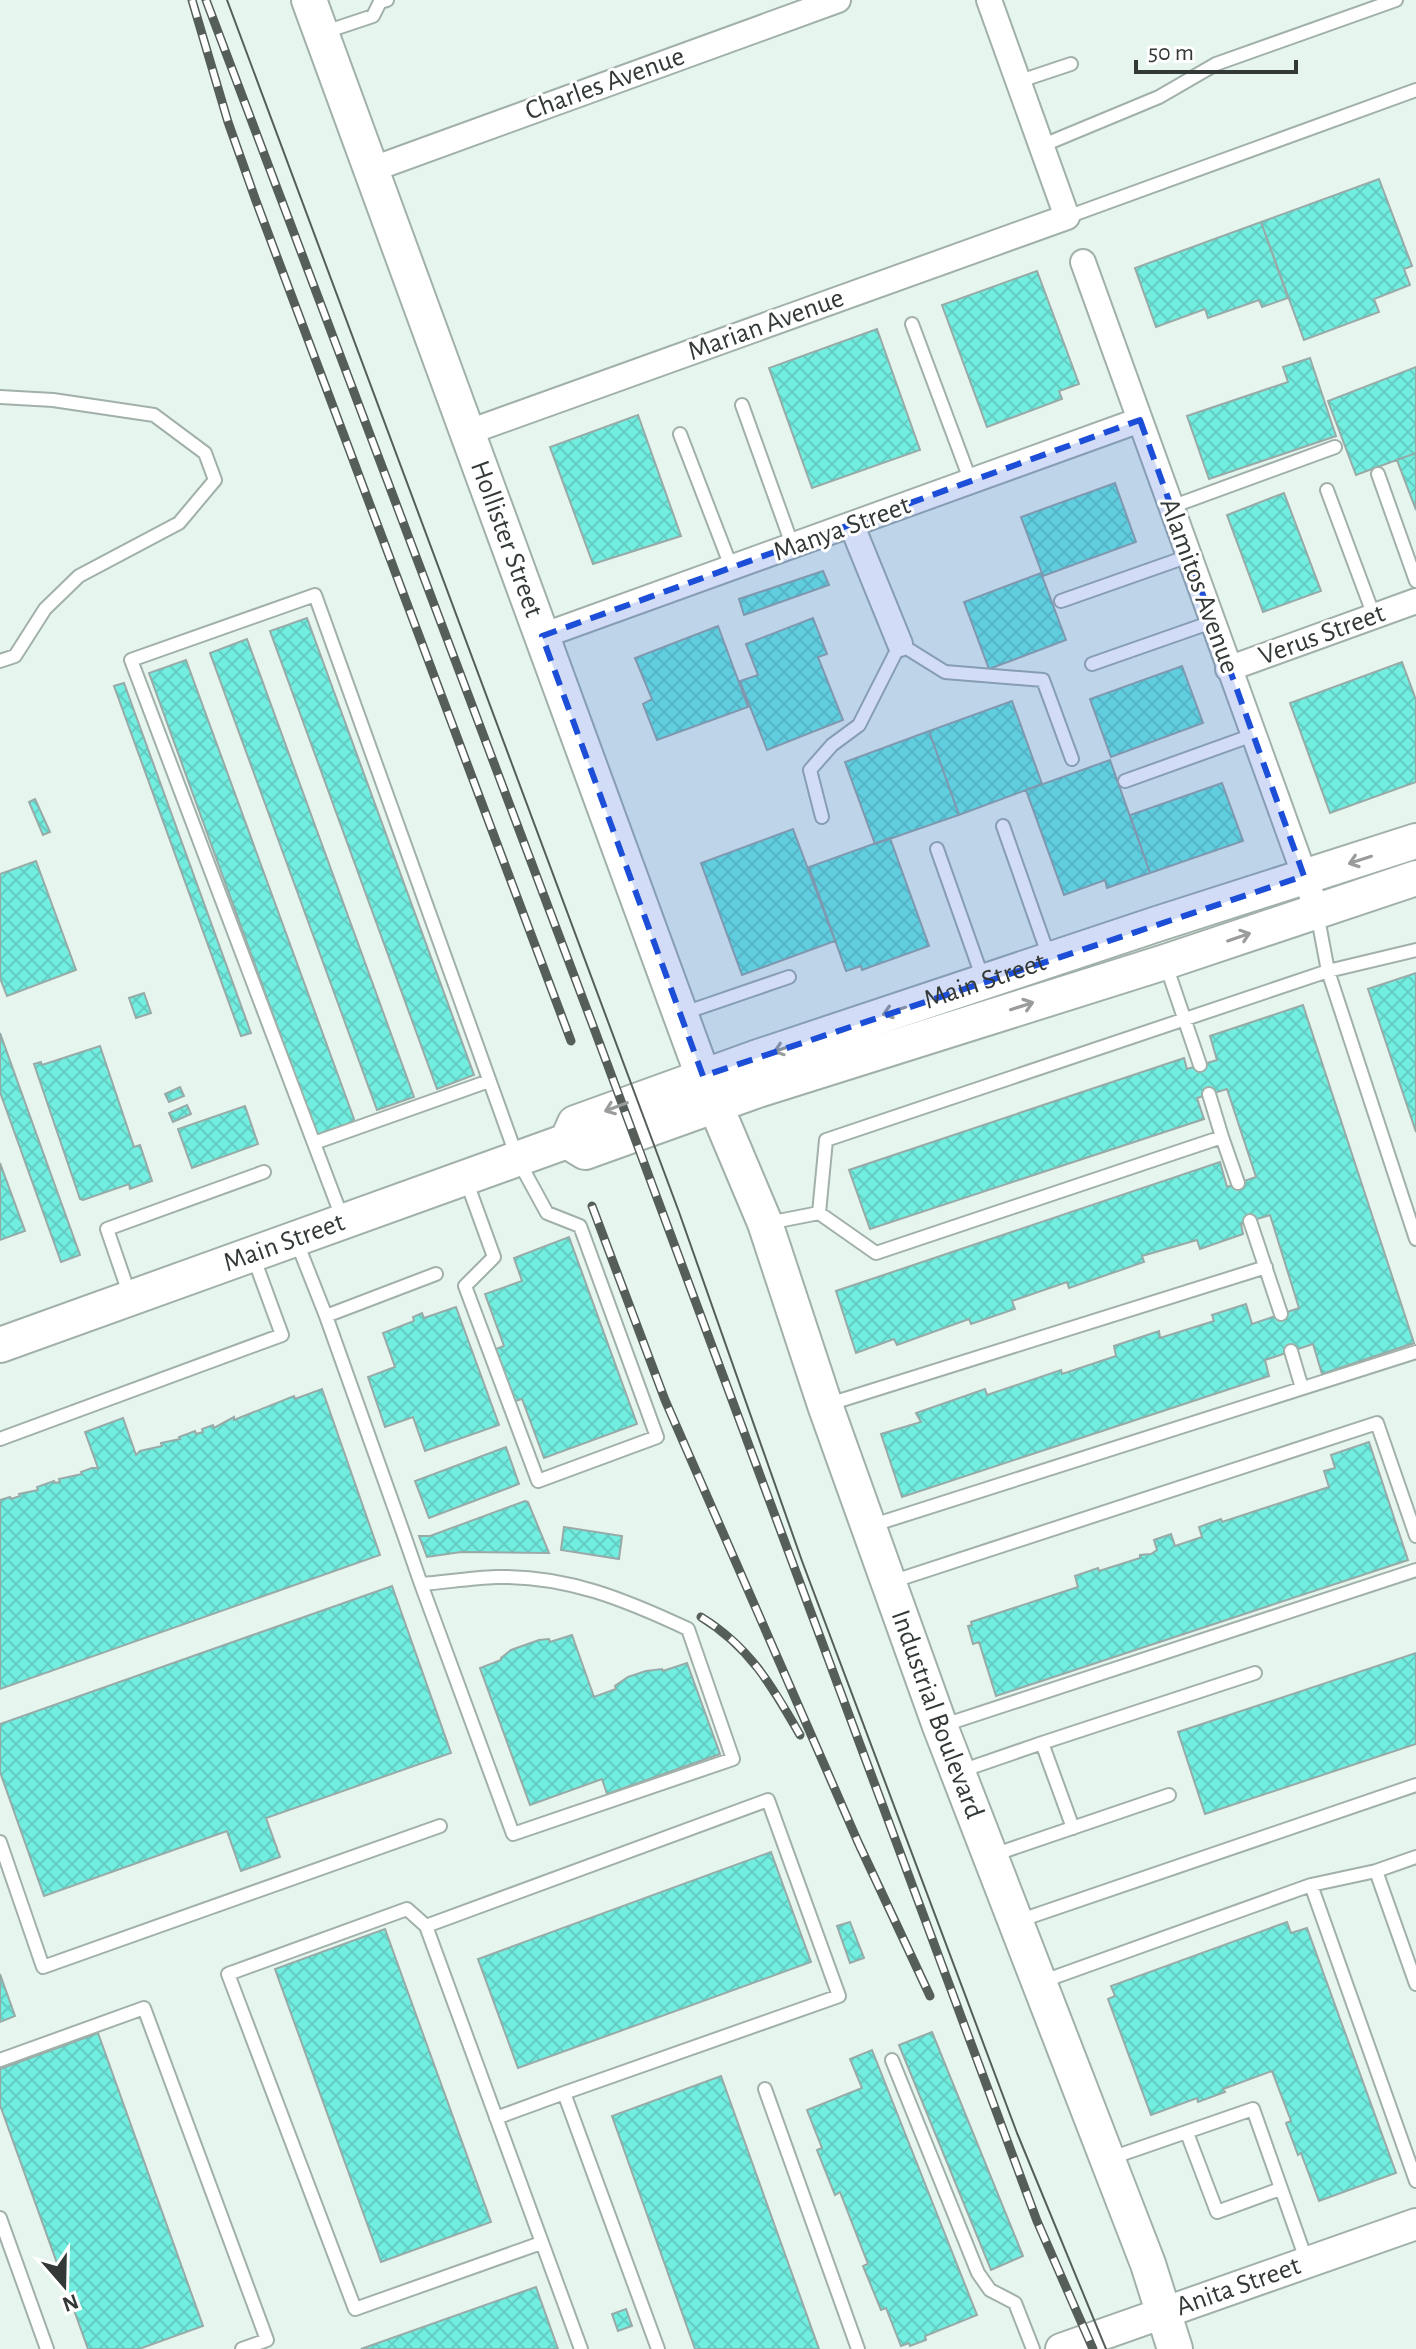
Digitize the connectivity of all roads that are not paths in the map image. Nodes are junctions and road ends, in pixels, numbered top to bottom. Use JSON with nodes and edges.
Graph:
{"nodes":[{"id":1,"x":309,"y":0,"type":"edge"},
{"id":2,"x":387,"y":0,"type":"edge"},
{"id":3,"x":838,"y":0,"type":"edge"},
{"id":4,"x":989,"y":0,"type":"edge"},
{"id":5,"x":1396,"y":0,"type":"edge"},
{"id":6,"x":322,"y":33,"type":"junction"},
{"id":7,"x":1071,"y":64,"type":"dead end"},
{"id":8,"x":1017,"y":82,"type":"junction"},
{"id":9,"x":1416,"y":90,"type":"edge"},
{"id":10,"x":1041,"y":146,"type":"junction"},
{"id":11,"x":373,"y":169,"type":"junction"},
{"id":12,"x":1067,"y":217,"type":"junction"},
{"id":13,"x":1083,"y":262,"type":"dead end"},
{"id":14,"x":912,"y":324,"type":"dead end"},
{"id":15,"x":0,"y":397,"type":"edge"},
{"id":16,"x":742,"y":405,"type":"dead end"},
{"id":17,"x":1140,"y":420,"type":"junction"},
{"id":18,"x":466,"y":433,"type":"junction"},
{"id":19,"x":680,"y":434,"type":"dead end"},
{"id":20,"x":1335,"y":447,"type":"dead end"},
{"id":21,"x":1378,"y":474,"type":"dead end"},
{"id":22,"x":971,"y":482,"type":"junction"},
{"id":23,"x":1327,"y":490,"type":"dead end"},
{"id":24,"x":1171,"y":507,"type":"junction"},
{"id":25,"x":852,"y":526,"type":"junction"},
{"id":26,"x":793,"y":547,"type":"junction"},
{"id":27,"x":1189,"y":556,"type":"junction"},
{"id":28,"x":732,"y":569,"type":"junction"},
{"id":29,"x":1416,"y":581,"type":"edge"},
{"id":30,"x":1061,"y":601,"type":"dead end"},
{"id":31,"x":1416,"y":601,"type":"edge"},
{"id":32,"x":1374,"y":616,"type":"junction"},
{"id":33,"x":1212,"y":622,"type":"junction"},
{"id":34,"x":542,"y":636,"type":"junction"},
{"id":35,"x":900,"y":644,"type":"junction"},
{"id":36,"x":0,"y":661,"type":"edge"},
{"id":37,"x":1092,"y":664,"type":"dead end"},
{"id":38,"x":1228,"y":669,"type":"junction"},
{"id":39,"x":1253,"y":735,"type":"junction"},
{"id":40,"x":1072,"y":759,"type":"dead end"},
{"id":41,"x":1125,"y":781,"type":"dead end"},
{"id":42,"x":822,"y":817,"type":"dead end"},
{"id":43,"x":1003,"y":826,"type":"dead end"},
{"id":44,"x":1416,"y":841,"type":"edge"},
{"id":45,"x":937,"y":849,"type":"dead end"},
{"id":46,"x":1304,"y":876,"type":"junction"},
{"id":47,"x":1416,"y":878,"type":"edge"},
{"id":48,"x":1317,"y":910,"type":"junction"},
{"id":49,"x":1416,"y":950,"type":"edge"},
{"id":50,"x":1050,"y":960,"type":"junction"},
{"id":51,"x":1165,"y":962,"type":"junction"},
{"id":52,"x":1328,"y":971,"type":"junction"},
{"id":53,"x":789,"y":977,"type":"dead end"},
{"id":54,"x":984,"y":982,"type":"junction"},
{"id":55,"x":681,"y":1014,"type":"junction"},
{"id":56,"x":1186,"y":1021,"type":"junction"},
{"id":57,"x":1200,"y":1065,"type":"dead end"},
{"id":58,"x":489,"y":1081,"type":"junction"},
{"id":59,"x":708,"y":1091,"type":"junction"},
{"id":60,"x":1209,"y":1094,"type":"dead end"},
{"id":61,"x":1222,"y":1137,"type":"junction"},
{"id":62,"x":314,"y":1143,"type":"junction"},
{"id":63,"x":518,"y":1160,"type":"junction"},
{"id":64,"x":264,"y":1172,"type":"dead end"},
{"id":65,"x":466,"y":1180,"type":"junction"},
{"id":66,"x":1238,"y":1183,"type":"dead end"},
{"id":67,"x":819,"y":1213,"type":"junction"},
{"id":68,"x":1250,"y":1221,"type":"dead end"},
{"id":69,"x":344,"y":1223,"type":"junction"},
{"id":70,"x":765,"y":1223,"type":"junction"},
{"id":71,"x":1416,"y":1239,"type":"edge"},
{"id":72,"x":296,"y":1240,"type":"junction"},
{"id":73,"x":253,"y":1256,"type":"junction"},
{"id":74,"x":1266,"y":1267,"type":"junction"},
{"id":75,"x":436,"y":1274,"type":"dead end"},
{"id":76,"x":131,"y":1299,"type":"junction"},
{"id":77,"x":1281,"y":1314,"type":"dead end"},
{"id":78,"x":326,"y":1316,"type":"junction"},
{"id":79,"x":0,"y":1345,"type":"edge"},
{"id":80,"x":1291,"y":1351,"type":"dead end"},
{"id":81,"x":1416,"y":1352,"type":"edge"},
{"id":82,"x":1302,"y":1388,"type":"junction"},
{"id":83,"x":825,"y":1405,"type":"junction"},
{"id":84,"x":0,"y":1439,"type":"edge"},
{"id":85,"x":869,"y":1527,"type":"junction"},
{"id":86,"x":1416,"y":1536,"type":"edge"},
{"id":87,"x":1416,"y":1570,"type":"edge"},
{"id":88,"x":888,"y":1583,"type":"junction"},
{"id":89,"x":421,"y":1584,"type":"junction"},
{"id":90,"x":1255,"y":1673,"type":"dead end"},
{"id":91,"x":940,"y":1726,"type":"junction"},
{"id":92,"x":1042,"y":1743,"type":"junction"},
{"id":93,"x":958,"y":1772,"type":"junction"},
{"id":94,"x":1416,"y":1785,"type":"edge"},
{"id":95,"x":1169,"y":1795,"type":"dead end"},
{"id":96,"x":440,"y":1826,"type":"dead end"},
{"id":97,"x":1073,"y":1828,"type":"junction"},
{"id":98,"x":0,"y":1842,"type":"edge"},
{"id":99,"x":990,"y":1856,"type":"junction"},
{"id":100,"x":1416,"y":1857,"type":"edge"},
{"id":101,"x":1376,"y":1871,"type":"junction"},
{"id":102,"x":1311,"y":1885,"type":"junction"},
{"id":103,"x":1015,"y":1922,"type":"junction"},
{"id":104,"x":426,"y":1926,"type":"junction"},
{"id":105,"x":1039,"y":1983,"type":"junction"},
{"id":106,"x":1416,"y":1984,"type":"edge"},
{"id":107,"x":0,"y":2060,"type":"edge"},
{"id":108,"x":892,"y":2060,"type":"dead end"},
{"id":109,"x":765,"y":2089,"type":"dead end"},
{"id":110,"x":564,"y":2093,"type":"junction"},
{"id":111,"x":496,"y":2118,"type":"junction"},
{"id":112,"x":1187,"y":2133,"type":"junction"},
{"id":113,"x":1108,"y":2160,"type":"junction"},
{"id":114,"x":1416,"y":2181,"type":"edge"},
{"id":115,"x":1280,"y":2189,"type":"junction"},
{"id":116,"x":0,"y":2218,"type":"edge"},
{"id":117,"x":1416,"y":2224,"type":"edge"},
{"id":118,"x":541,"y":2243,"type":"junction"},
{"id":119,"x":1307,"y":2262,"type":"junction"},
{"id":120,"x":1163,"y":2313,"type":"junction"},
{"id":121,"x":47,"y":2349,"type":"edge"},
{"id":122,"x":242,"y":2349,"type":"edge"},
{"id":123,"x":581,"y":2349,"type":"edge"},
{"id":124,"x":658,"y":2349,"type":"edge"},
{"id":125,"x":858,"y":2349,"type":"edge"},
{"id":126,"x":1033,"y":2349,"type":"edge"},
{"id":127,"x":1061,"y":2349,"type":"edge"},
{"id":128,"x":1175,"y":2349,"type":"edge"}],
"edges":[{"from":1,"to":6,"type":"main road","name":"Hollister Street"},
{"from":2,"to":6,"type":"lane"},
{"from":3,"to":11,"type":"street","name":"Charles Avenue"},
{"from":4,"to":8,"type":"street"},
{"from":5,"to":10,"type":"lane"},
{"from":6,"to":11,"type":"main road","name":"Hollister Street"},
{"from":7,"to":8,"type":"lane"},
{"from":8,"to":10,"type":"street"},
{"from":9,"to":12,"type":"lane"},
{"from":10,"to":12,"type":"street"},
{"from":11,"to":18,"type":"main road","name":"Hollister Street"},
{"from":12,"to":18,"type":"street","name":"Marian Avenue"},
{"from":13,"to":17,"type":"street","name":"Alamitos Avenue"},
{"from":14,"to":22,"type":"lane"},
{"from":15,"to":36,"type":"lane"},
{"from":16,"to":26,"type":"lane"},
{"from":17,"to":22,"type":"street","name":"Manya Street"},
{"from":17,"to":24,"type":"street","name":"Alamitos Avenue"},
{"from":18,"to":34,"type":"main road","name":"Hollister Street"},
{"from":19,"to":28,"type":"lane"},
{"from":20,"to":24,"type":"lane"},
{"from":21,"to":29,"type":"lane"},
{"from":22,"to":25,"type":"street","name":"Manya Street"},
{"from":23,"to":32,"type":"lane"},
{"from":24,"to":27,"type":"street","name":"Alamitos Avenue"},
{"from":25,"to":26,"type":"street","name":"Manya Street"},
{"from":25,"to":35,"type":"street"},
{"from":26,"to":28,"type":"street","name":"Manya Street"},
{"from":27,"to":30,"type":"lane"},
{"from":27,"to":33,"type":"street","name":"Alamitos Avenue"},
{"from":28,"to":34,"type":"street","name":"Manya Street"},
{"from":31,"to":32,"type":"street","name":"Verus Street"},
{"from":32,"to":38,"type":"street","name":"Verus Street"},
{"from":33,"to":37,"type":"lane"},
{"from":33,"to":38,"type":"street","name":"Alamitos Avenue"},
{"from":34,"to":55,"type":"main road","name":"Hollister Street"},
{"from":35,"to":40,"type":"lane"},
{"from":35,"to":42,"type":"lane"},
{"from":38,"to":39,"type":"street","name":"Alamitos Avenue"},
{"from":39,"to":41,"type":"lane"},
{"from":39,"to":46,"type":"street","name":"Alamitos Avenue"},
{"from":43,"to":50,"type":"lane"},
{"from":44,"to":46,"type":"main road","name":"Main Street","one_way":true},
{"from":45,"to":54,"type":"lane"},
{"from":46,"to":48,"type":"street","name":"Alamitos Avenue"},
{"from":46,"to":50,"type":"main road","name":"Main Street"},
{"from":47,"to":48,"type":"main road","name":"Main Street"},
{"from":51,"to":48,"type":"main road","name":"Main Street","one_way":true},
{"from":48,"to":52,"type":"lane"},
{"from":49,"to":52,"type":"lane"},
{"from":50,"to":54,"type":"main road","name":"Main Street"},
{"from":51,"to":56,"type":"lane"},
{"from":59,"to":51,"type":"main road","name":"Main Street","one_way":true},
{"from":52,"to":56,"type":"lane"},
{"from":52,"to":71,"type":"lane"},
{"from":53,"to":55,"type":"lane"},
{"from":54,"to":59,"type":"main road","name":"Main Street","one_way":true},
{"from":55,"to":59,"type":"main road","name":"Hollister Street"},
{"from":56,"to":57,"type":"lane"},
{"from":56,"to":67,"type":"lane"},
{"from":58,"to":62,"type":"lane"},
{"from":58,"to":62,"type":"lane"},
{"from":58,"to":63,"type":"lane"},
{"from":59,"to":63,"type":"main road","name":"Main Street"},
{"from":59,"to":70,"type":"main road","name":"Industrial Boulevard"},
{"from":60,"to":61,"type":"lane"},
{"from":61,"to":66,"type":"lane"},
{"from":61,"to":67,"type":"lane"},
{"from":62,"to":69,"type":"lane"},
{"from":63,"to":65,"type":"main road","name":"Main Street"},
{"from":63,"to":65,"type":"lane"},
{"from":64,"to":76,"type":"lane"},
{"from":65,"to":69,"type":"main road","name":"Main Street"},
{"from":67,"to":70,"type":"lane"},
{"from":68,"to":74,"type":"lane"},
{"from":69,"to":72,"type":"main road","name":"Main Street"},
{"from":70,"to":83,"type":"main road","name":"Industrial Boulevard"},
{"from":72,"to":73,"type":"main road","name":"Main Street"},
{"from":72,"to":78,"type":"lane"},
{"from":73,"to":76,"type":"main road","name":"Main Street"},
{"from":73,"to":84,"type":"lane"},
{"from":74,"to":77,"type":"lane"},
{"from":74,"to":83,"type":"lane"},
{"from":75,"to":78,"type":"lane"},
{"from":76,"to":79,"type":"main road","name":"Main Street"},
{"from":78,"to":89,"type":"lane"},
{"from":80,"to":82,"type":"lane"},
{"from":81,"to":82,"type":"lane"},
{"from":82,"to":85,"type":"lane"},
{"from":83,"to":85,"type":"main road","name":"Industrial Boulevard"},
{"from":85,"to":88,"type":"main road","name":"Industrial Boulevard"},
{"from":86,"to":88,"type":"lane"},
{"from":87,"to":91,"type":"lane"},
{"from":88,"to":91,"type":"main road","name":"Industrial Boulevard"},
{"from":89,"to":89,"type":"lane"},
{"from":90,"to":92,"type":"lane"},
{"from":91,"to":93,"type":"main road","name":"Industrial Boulevard"},
{"from":92,"to":93,"type":"lane"},
{"from":92,"to":97,"type":"lane"},
{"from":93,"to":99,"type":"main road","name":"Industrial Boulevard"},
{"from":94,"to":103,"type":"lane"},
{"from":95,"to":97,"type":"lane"},
{"from":96,"to":98,"type":"lane"},
{"from":97,"to":99,"type":"lane"},
{"from":99,"to":103,"type":"main road","name":"Industrial Boulevard"},
{"from":100,"to":101,"type":"lane"},
{"from":101,"to":102,"type":"lane"},
{"from":101,"to":106,"type":"lane"},
{"from":102,"to":105,"type":"lane"},
{"from":102,"to":114,"type":"lane"},
{"from":103,"to":105,"type":"main road","name":"Industrial Boulevard"},
{"from":104,"to":110,"type":"lane"},
{"from":104,"to":111,"type":"lane"},
{"from":104,"to":118,"type":"lane"},
{"from":105,"to":113,"type":"main road","name":"Industrial Boulevard"},
{"from":107,"to":122,"type":"lane"},
{"from":108,"to":126,"type":"lane"},
{"from":109,"to":125,"type":"lane"},
{"from":110,"to":111,"type":"lane"},
{"from":110,"to":124,"type":"lane"},
{"from":111,"to":118,"type":"lane"},
{"from":112,"to":113,"type":"lane"},
{"from":112,"to":115,"type":"lane"},
{"from":112,"to":115,"type":"lane"},
{"from":113,"to":120,"type":"main road","name":"Industrial Boulevard"},
{"from":115,"to":119,"type":"lane"},
{"from":116,"to":121,"type":"lane"},
{"from":117,"to":119,"type":"street","name":"Anita Street"},
{"from":118,"to":123,"type":"lane"},
{"from":119,"to":120,"type":"street","name":"Anita Street"},
{"from":120,"to":127,"type":"street","name":"Anita Street"},
{"from":120,"to":128,"type":"main road","name":"Industrial Boulevard"}]}
